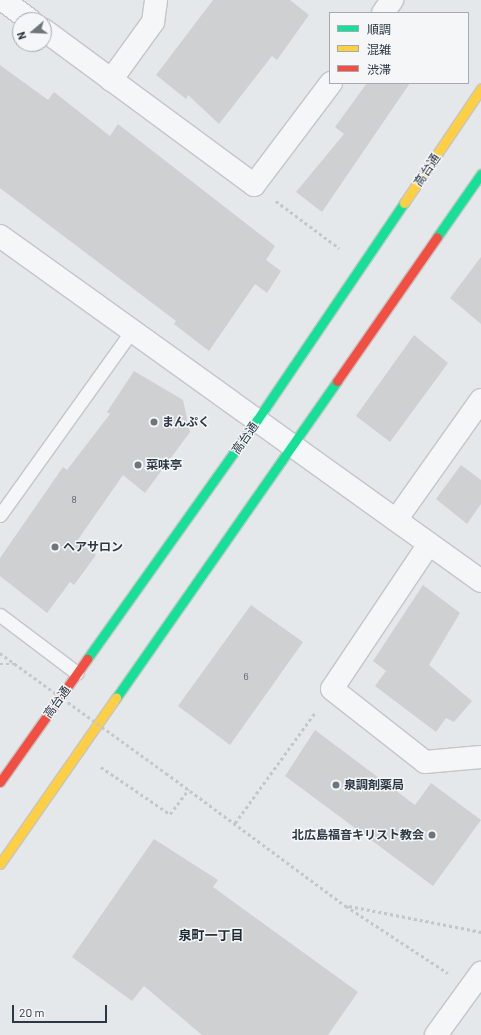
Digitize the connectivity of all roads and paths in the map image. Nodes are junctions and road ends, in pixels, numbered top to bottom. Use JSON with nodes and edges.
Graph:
{"nodes":[{"id":1,"x":3,"y":0,"type":"edge"},
{"id":2,"x":156,"y":0,"type":"edge"},
{"id":3,"x":392,"y":0,"type":"edge"},
{"id":4,"x":19,"y":12,"type":"edge"},
{"id":5,"x":384,"y":12,"type":"edge"},
{"id":6,"x":52,"y":36,"type":"edge"},
{"id":7,"x":112,"y":80,"type":"junction"},
{"id":8,"x":330,"y":84,"type":"edge"},
{"id":9,"x":481,"y":89,"type":"edge"},
{"id":10,"x":481,"y":174,"type":"edge"},
{"id":11,"x":254,"y":186,"type":"junction"},
{"id":12,"x":0,"y":236,"type":"edge"},
{"id":13,"x":363,"y":265,"type":"junction"},
{"id":14,"x":131,"y":332,"type":"junction"},
{"id":15,"x":481,"y":400,"type":"edge"},
{"id":16,"x":257,"y":420,"type":"junction"},
{"id":17,"x":291,"y":445,"type":"junction"},
{"id":18,"x":0,"y":515,"type":"edge"},
{"id":19,"x":396,"y":520,"type":"junction"},
{"id":20,"x":429,"y":544,"type":"junction"},
{"id":21,"x":481,"y":581,"type":"edge"},
{"id":22,"x":0,"y":615,"type":"edge"},
{"id":23,"x":0,"y":653,"type":"edge"},
{"id":24,"x":0,"y":664,"type":"edge"},
{"id":25,"x":15,"y":664,"type":"junction"},
{"id":26,"x":77,"y":673,"type":"junction"},
{"id":27,"x":332,"y":689,"type":"junction"},
{"id":28,"x":77,"y":751,"type":"junction"},
{"id":29,"x":481,"y":757,"type":"edge"},
{"id":30,"x":0,"y":782,"type":"edge"},
{"id":31,"x":189,"y":789,"type":"junction"},
{"id":32,"x":235,"y":822,"type":"junction"},
{"id":33,"x":0,"y":864,"type":"edge"},
{"id":34,"x":346,"y":906,"type":"junction"},
{"id":35,"x":481,"y":932,"type":"edge"},
{"id":36,"x":427,"y":959,"type":"dead end"},
{"id":37,"x":481,"y":973,"type":"edge"},
{"id":38,"x":436,"y":1035,"type":"edge"}],
"edges":[{"from":1,"to":4,"type":"street"},
{"from":2,"to":7,"type":"street"},
{"from":3,"to":5,"type":"street"},
{"from":6,"to":7,"type":"street"},
{"from":7,"to":11,"type":"street"},
{"from":8,"to":11,"type":"street"},
{"from":9,"to":13,"type":"street","name":"高台通"},
{"from":10,"to":17,"type":"street"},
{"from":11,"to":13,"type":"path"},
{"from":12,"to":14,"type":"street"},
{"from":13,"to":16,"type":"street","name":"高台通"},
{"from":14,"to":16,"type":"street"},
{"from":14,"to":18,"type":"lane"},
{"from":15,"to":19,"type":"street"},
{"from":16,"to":17,"type":"street"},
{"from":16,"to":26,"type":"street","name":"高台通"},
{"from":17,"to":19,"type":"street"},
{"from":17,"to":28,"type":"street"},
{"from":19,"to":20,"type":"street"},
{"from":20,"to":21,"type":"street"},
{"from":20,"to":27,"type":"street"},
{"from":22,"to":26,"type":"lane"},
{"from":23,"to":25,"type":"path","bridge":true},
{"from":24,"to":25,"type":"path"},
{"from":25,"to":31,"type":"path","bridge":true},
{"from":26,"to":30,"type":"street","name":"高台通"},
{"from":27,"to":29,"type":"street"},
{"from":27,"to":32,"type":"path"},
{"from":28,"to":31,"type":"path"},
{"from":28,"to":33,"type":"street"},
{"from":31,"to":32,"type":"path"},
{"from":32,"to":34,"type":"path"},
{"from":34,"to":35,"type":"path"},
{"from":34,"to":36,"type":"path"},
{"from":37,"to":38,"type":"street"}]}
